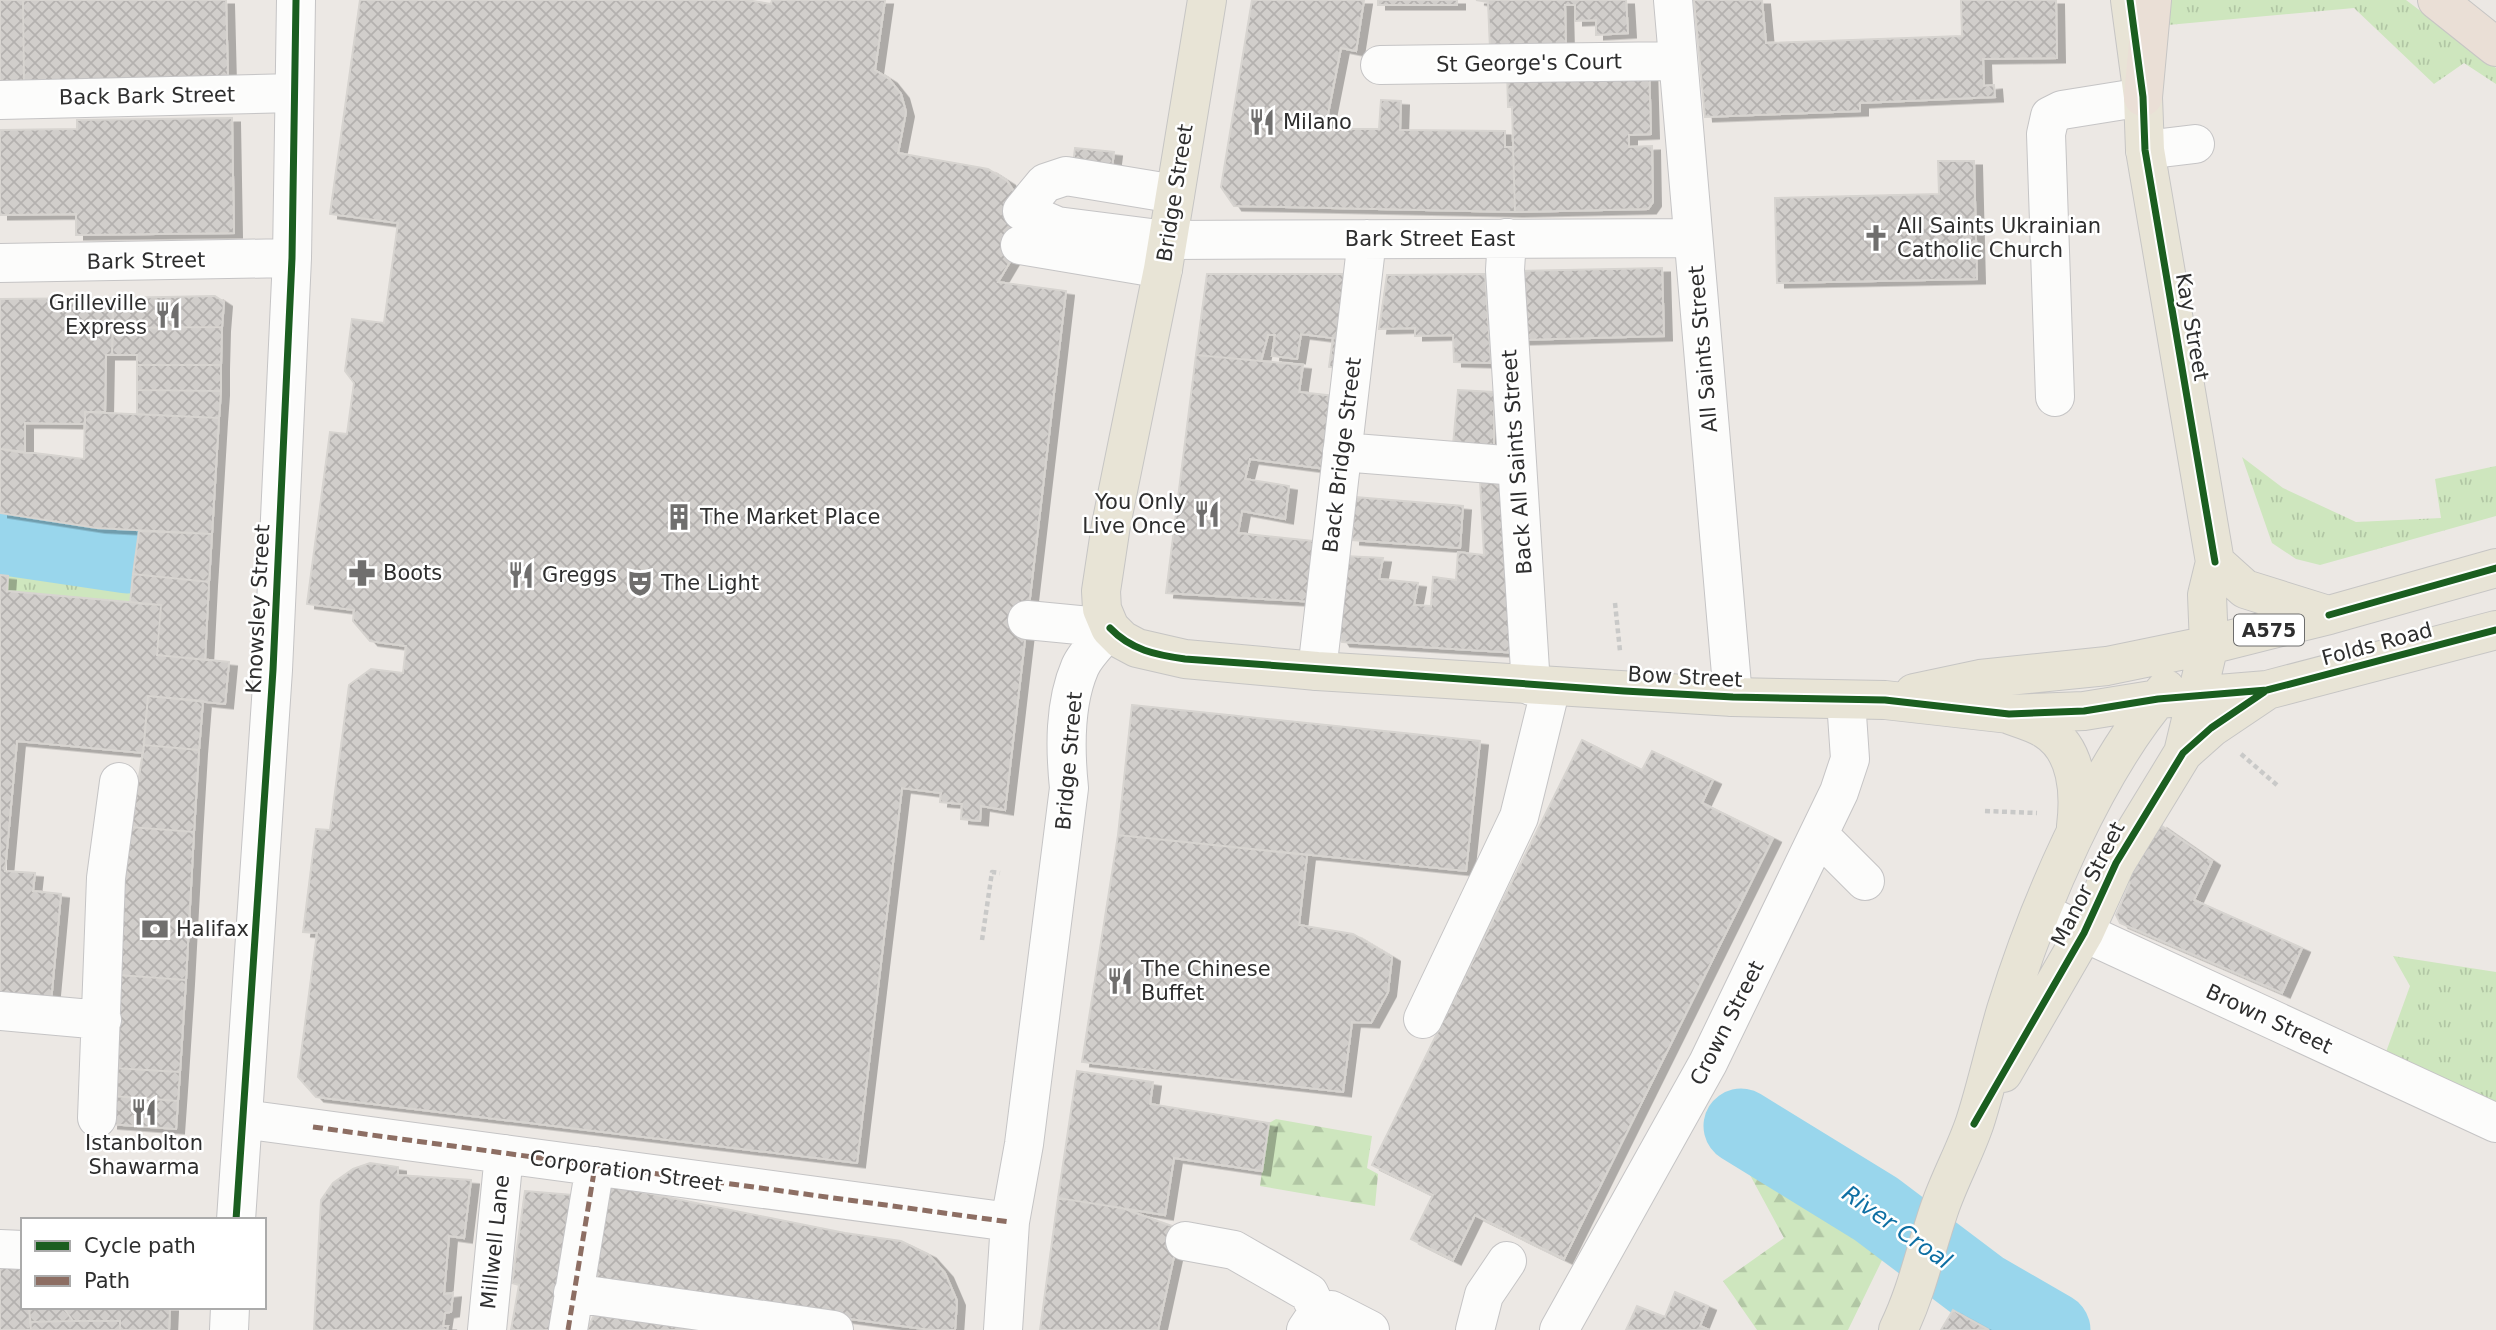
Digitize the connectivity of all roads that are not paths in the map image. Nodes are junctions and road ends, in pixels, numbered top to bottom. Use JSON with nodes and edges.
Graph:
{"nodes":[{"id":1,"x":296,"y":0,"type":"edge"},
{"id":2,"x":1207,"y":0,"type":"edge"},
{"id":3,"x":1673,"y":0,"type":"edge"},
{"id":4,"x":2130,"y":0,"type":"edge"},
{"id":5,"x":2152,"y":0,"type":"edge"},
{"id":6,"x":2437,"y":0,"type":"edge"},
{"id":7,"x":2496,"y":47,"type":"edge"},
{"id":8,"x":1678,"y":61,"type":"junction"},
{"id":9,"x":1380,"y":65,"type":"dead end"},
{"id":10,"x":294,"y":93,"type":"junction"},
{"id":11,"x":2143,"y":97,"type":"junction"},
{"id":12,"x":0,"y":100,"type":"edge"},
{"id":13,"x":2195,"y":144,"type":"dead end"},
{"id":14,"x":2145,"y":150,"type":"junction"},
{"id":15,"x":1169,"y":231,"type":"junction"},
{"id":16,"x":1507,"y":238,"type":"junction"},
{"id":17,"x":1693,"y":238,"type":"junction"},
{"id":18,"x":1367,"y":239,"type":"junction"},
{"id":19,"x":292,"y":258,"type":"junction"},
{"id":20,"x":0,"y":263,"type":"edge"},
{"id":21,"x":2055,"y":397,"type":"dead end"},
{"id":22,"x":1342,"y":452,"type":"junction"},
{"id":23,"x":1517,"y":466,"type":"junction"},
{"id":24,"x":2215,"y":562,"type":"junction"},
{"id":25,"x":2493,"y":569,"type":"edge"},
{"id":26,"x":2329,"y":615,"type":"junction"},
{"id":27,"x":1027,"y":620,"type":"dead end"},
{"id":28,"x":1110,"y":628,"type":"junction"},
{"id":29,"x":2496,"y":630,"type":"edge"},
{"id":30,"x":2209,"y":645,"type":"junction"},
{"id":31,"x":2107,"y":666,"type":"junction"},
{"id":32,"x":1317,"y":671,"type":"junction"},
{"id":33,"x":1541,"y":686,"type":"junction"},
{"id":34,"x":2267,"y":690,"type":"junction"},
{"id":35,"x":2197,"y":694,"type":"junction"},
{"id":36,"x":1733,"y":697,"type":"junction"},
{"id":37,"x":2158,"y":699,"type":"junction"},
{"id":38,"x":1846,"y":700,"type":"junction"},
{"id":39,"x":1885,"y":700,"type":"junction"},
{"id":40,"x":2009,"y":714,"type":"junction"},
{"id":41,"x":2183,"y":753,"type":"junction"},
{"id":42,"x":119,"y":782,"type":"dead end"},
{"id":43,"x":1819,"y":835,"type":"junction"},
{"id":44,"x":2074,"y":839,"type":"junction"},
{"id":45,"x":1865,"y":881,"type":"dead end"},
{"id":46,"x":2042,"y":913,"type":"junction"},
{"id":47,"x":2084,"y":933,"type":"junction"},
{"id":48,"x":0,"y":1011,"type":"edge"},
{"id":49,"x":1423,"y":1019,"type":"dead end"},
{"id":50,"x":102,"y":1020,"type":"junction"},
{"id":51,"x":97,"y":1118,"type":"dead end"},
{"id":52,"x":243,"y":1119,"type":"junction"},
{"id":53,"x":1974,"y":1124,"type":"junction"},
{"id":54,"x":2496,"y":1124,"type":"edge"},
{"id":55,"x":504,"y":1154,"type":"junction"},
{"id":56,"x":595,"y":1166,"type":"junction"},
{"id":57,"x":236,"y":1218,"type":"edge"},
{"id":58,"x":1010,"y":1222,"type":"junction"},
{"id":59,"x":1185,"y":1241,"type":"dead end"},
{"id":60,"x":0,"y":1249,"type":"edge"},
{"id":61,"x":21,"y":1250,"type":"edge"},
{"id":62,"x":1507,"y":1261,"type":"dead end"},
{"id":63,"x":230,"y":1309,"type":"edge"},
{"id":64,"x":570,"y":1312,"type":"edge"},
{"id":65,"x":1906,"y":1315,"type":"edge"},
{"id":66,"x":1312,"y":1321,"type":"edge"},
{"id":67,"x":229,"y":1330,"type":"edge"},
{"id":68,"x":486,"y":1330,"type":"edge"},
{"id":69,"x":834,"y":1330,"type":"edge"},
{"id":70,"x":1003,"y":1330,"type":"edge"},
{"id":71,"x":1370,"y":1330,"type":"edge"},
{"id":72,"x":1475,"y":1330,"type":"edge"},
{"id":73,"x":1559,"y":1330,"type":"edge"}],
"edges":[{"from":1,"to":10,"type":"street","name":"Knowsley Street"},
{"from":2,"to":15,"type":"main road","name":"Bridge Street"},
{"from":3,"to":8,"type":"street","name":"All Saints Street"},
{"from":4,"to":11,"type":"main road","name":"Kay Street"},
{"from":5,"to":11,"type":"highway"},
{"from":6,"to":7,"type":"highway"},
{"from":8,"to":9,"type":"street","name":"St George's Court"},
{"from":8,"to":17,"type":"street","name":"All Saints Street"},
{"from":10,"to":12,"type":"street","name":"Back Bark Street"},
{"from":10,"to":19,"type":"street","name":"Knowsley Street"},
{"from":11,"to":14,"type":"main road","name":"Kay Street"},
{"from":11,"to":21,"type":"street"},
{"from":13,"to":14,"type":"street"},
{"from":14,"to":24,"type":"main road","name":"Kay Street"},
{"from":15,"to":15,"type":"street"},
{"from":15,"to":18,"type":"street","name":"Bark Street East"},
{"from":15,"to":28,"type":"main road","name":"Bridge Street"},
{"from":16,"to":17,"type":"street","name":"Bark Street East"},
{"from":16,"to":18,"type":"street","name":"Bark Street East"},
{"from":16,"to":23,"type":"street","name":"Back All Saints Street"},
{"from":17,"to":36,"type":"street","name":"All Saints Street"},
{"from":18,"to":22,"type":"street","name":"Back Bridge Street"},
{"from":19,"to":20,"type":"street","name":"Bark Street"},
{"from":19,"to":52,"type":"street","name":"Knowsley Street"},
{"from":22,"to":23,"type":"street"},
{"from":22,"to":32,"type":"street","name":"Back Bridge Street"},
{"from":23,"to":33,"type":"street","name":"Back All Saints Street"},
{"from":24,"to":26,"type":"main road"},
{"from":24,"to":30,"type":"main road","name":"Kay Street"},
{"from":25,"to":26,"type":"main road","name":"Folds Road","number":"A575"},
{"from":26,"to":30,"type":"main road","name":"Folds Road","number":"A575"},
{"from":27,"to":28,"type":"street"},
{"from":28,"to":32,"type":"main road","name":"Bow Street"},
{"from":28,"to":58,"type":"street","name":"Bridge Street"},
{"from":29,"to":34,"type":"main road","name":"Folds Road","number":"A575"},
{"from":30,"to":31,"type":"main road","name":"Bow Street"},
{"from":30,"to":35,"type":"main road","name":"Manor Street"},
{"from":30,"to":37,"type":"main road","number":"A575"},
{"from":31,"to":37,"type":"main road"},
{"from":31,"to":39,"type":"main road","name":"Bow Street"},
{"from":32,"to":33,"type":"main road","name":"Bow Street"},
{"from":33,"to":36,"type":"main road","name":"Bow Street"},
{"from":33,"to":49,"type":"street","name":"Back All Saints Street"},
{"from":34,"to":35,"type":"main road","name":"Bow Street"},
{"from":34,"to":41,"type":"main road","name":"Manor Street","number":"A575"},
{"from":35,"to":37,"type":"main road","name":"Bow Street"},
{"from":35,"to":41,"type":"main road","name":"Manor Street"},
{"from":36,"to":38,"type":"main road","name":"Bow Street"},
{"from":37,"to":40,"type":"main road","name":"Bow Street"},
{"from":37,"to":41,"type":"main road"},
{"from":37,"to":44,"type":"main road","name":"Manor Street","number":"A575"},
{"from":38,"to":39,"type":"main road","name":"Bow Street"},
{"from":38,"to":43,"type":"street","name":"Crown Street"},
{"from":39,"to":40,"type":"main road","name":"Bow Street"},
{"from":40,"to":44,"type":"main road"},
{"from":41,"to":47,"type":"main road","name":"Manor Street","number":"A575"},
{"from":42,"to":50,"type":"street"},
{"from":43,"to":45,"type":"street"},
{"from":43,"to":73,"type":"street","name":"Crown Street"},
{"from":44,"to":46,"type":"main road","name":"Manor Street","number":"A575"},
{"from":46,"to":47,"type":"street","name":"Brown Street"},
{"from":46,"to":53,"type":"main road","name":"Manor Street","number":"A575"},
{"from":47,"to":53,"type":"main road","name":"Manor Street","number":"A575"},
{"from":47,"to":54,"type":"street","name":"Brown Street"},
{"from":48,"to":50,"type":"street"},
{"from":50,"to":51,"type":"street"},
{"from":52,"to":55,"type":"street","name":"Corporation Street"},
{"from":52,"to":57,"type":"street","name":"Knowsley Street"},
{"from":53,"to":65,"type":"main road","number":"A575"},
{"from":55,"to":56,"type":"street","name":"Corporation Street"},
{"from":55,"to":68,"type":"street","name":"Millwell Lane"},
{"from":56,"to":58,"type":"street","name":"Corporation Street"},
{"from":56,"to":64,"type":"street"},
{"from":58,"to":70,"type":"street","name":"Bridge Street"},
{"from":59,"to":66,"type":"street"},
{"from":60,"to":61,"type":"street"},
{"from":62,"to":72,"type":"street"},
{"from":63,"to":67,"type":"street"},
{"from":64,"to":69,"type":"street"},
{"from":66,"to":71,"type":"street"}]}
